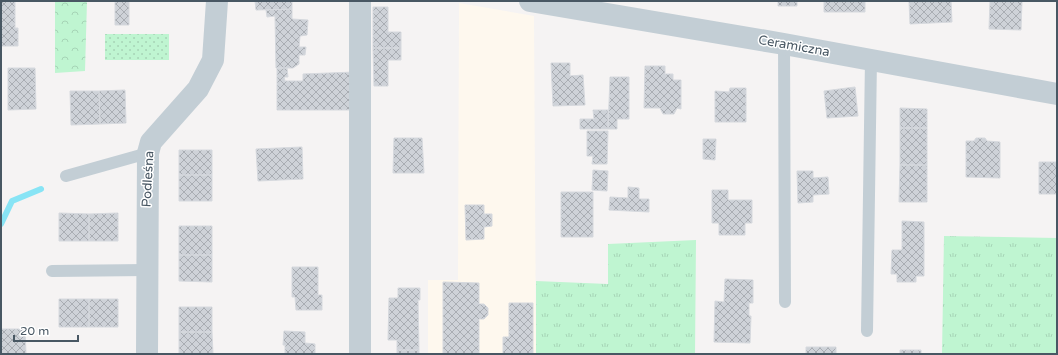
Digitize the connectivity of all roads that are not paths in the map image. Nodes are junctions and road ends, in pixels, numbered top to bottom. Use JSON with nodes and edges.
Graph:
{"nodes":[{"id":1,"x":218,"y":1,"type":"edge"},
{"id":2,"x":360,"y":1,"type":"edge"},
{"id":3,"x":530,"y":1,"type":"edge"},
{"id":4,"x":784,"y":44,"type":"junction"},
{"id":5,"x":870,"y":59,"type":"junction"},
{"id":6,"x":1057,"y":94,"type":"edge"},
{"id":7,"x":148,"y":153,"type":"junction"},
{"id":8,"x":66,"y":176,"type":"dead end"},
{"id":9,"x":146,"y":270,"type":"junction"},
{"id":10,"x":52,"y":271,"type":"dead end"},
{"id":11,"x":373,"y":292,"type":"dead end"},
{"id":12,"x":785,"y":302,"type":"dead end"},
{"id":13,"x":867,"y":331,"type":"dead end"},
{"id":14,"x":146,"y":354,"type":"edge"},
{"id":15,"x":360,"y":354,"type":"edge"},
{"id":16,"x":373,"y":354,"type":"edge"}],
"edges":[{"from":1,"to":7,"type":"street","name":"Podleśna"},
{"from":2,"to":15,"type":"street"},
{"from":3,"to":4,"type":"street","name":"Ceramiczna"},
{"from":4,"to":5,"type":"street","name":"Ceramiczna"},
{"from":4,"to":12,"type":"lane"},
{"from":5,"to":6,"type":"street","name":"Ceramiczna"},
{"from":5,"to":13,"type":"lane"},
{"from":7,"to":8,"type":"lane"},
{"from":7,"to":9,"type":"street","name":"Podleśna"},
{"from":9,"to":10,"type":"lane"},
{"from":9,"to":14,"type":"street","name":"Podleśna"},
{"from":11,"to":16,"type":"street"}]}
